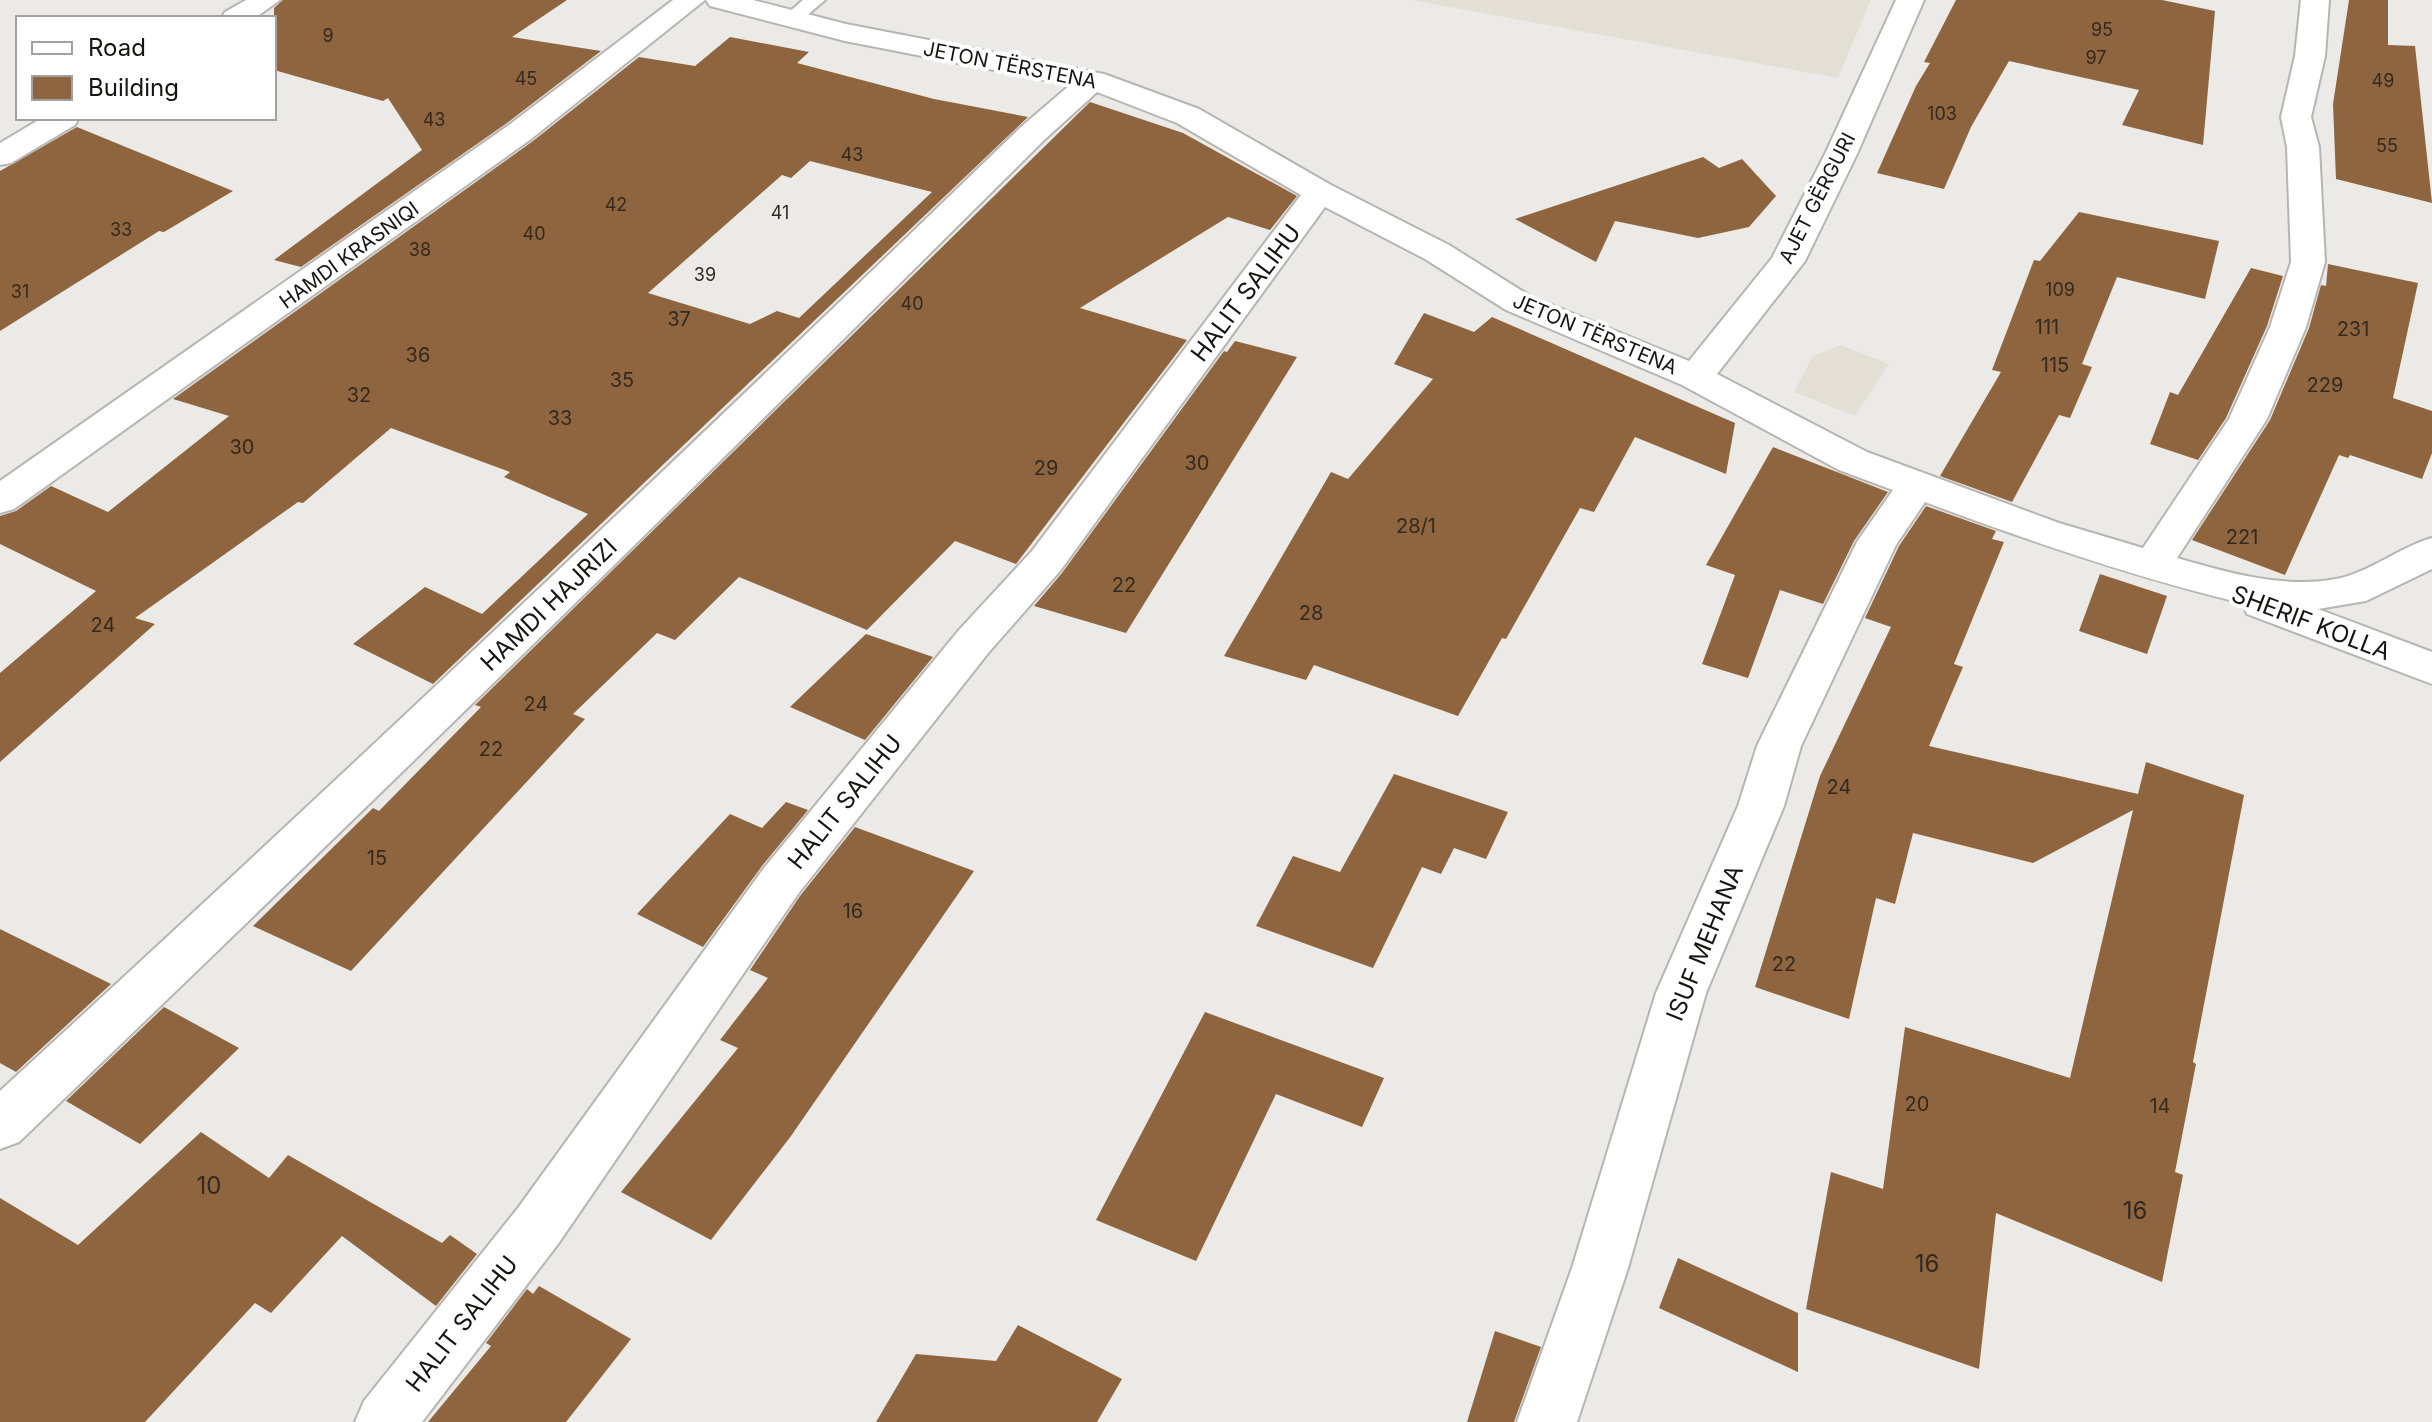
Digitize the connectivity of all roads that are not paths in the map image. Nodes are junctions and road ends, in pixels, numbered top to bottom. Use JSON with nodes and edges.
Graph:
{"nodes":[{"id":1,"x":266,"y":0,"type":"edge"},
{"id":2,"x":691,"y":0,"type":"edge"},
{"id":3,"x":720,"y":0,"type":"edge"},
{"id":4,"x":1910,"y":0,"type":"edge"},
{"id":5,"x":2315,"y":0,"type":"edge"},
{"id":6,"x":803,"y":10,"type":"edge"},
{"id":7,"x":238,"y":16,"type":"edge"},
{"id":8,"x":1093,"y":80,"type":"junction"},
{"id":9,"x":61,"y":120,"type":"edge"},
{"id":10,"x":0,"y":156,"type":"edge"},
{"id":11,"x":1320,"y":192,"type":"junction"},
{"id":12,"x":1695,"y":377,"type":"junction"},
{"id":13,"x":1916,"y":486,"type":"junction"},
{"id":14,"x":0,"y":500,"type":"edge"},
{"id":15,"x":2432,"y":552,"type":"edge"},
{"id":16,"x":2170,"y":571,"type":"junction"},
{"id":17,"x":2432,"y":669,"type":"edge"},
{"id":18,"x":0,"y":1125,"type":"edge"},
{"id":19,"x":385,"y":1422,"type":"edge"},
{"id":20,"x":1547,"y":1422,"type":"edge"}],
"edges":[{"from":1,"to":7,"type":"street"},
{"from":2,"to":14,"type":"street","name":"HAMDI KRASNIQI"},
{"from":3,"to":6,"type":"street","name":"JETON TËRSTENA"},
{"from":4,"to":12,"type":"street","name":"AJET GËRGURI"},
{"from":5,"to":16,"type":"street"},
{"from":6,"to":8,"type":"street","name":"JETON TËRSTENA"},
{"from":8,"to":11,"type":"street","name":"JETON TËRSTENA"},
{"from":8,"to":18,"type":"street","name":"HAMDI HAJRIZI"},
{"from":9,"to":10,"type":"street"},
{"from":11,"to":12,"type":"street","name":"JETON TËRSTENA"},
{"from":11,"to":19,"type":"street","name":"HALIT SALIHU"},
{"from":12,"to":13,"type":"street","name":"JETON TËRSTENA"},
{"from":13,"to":16,"type":"street","name":"JETON TËRSTENA"},
{"from":13,"to":20,"type":"street","name":"ISUF MEHANA"},
{"from":15,"to":16,"type":"street","name":"JETON TËRSTENA"},
{"from":16,"to":17,"type":"street","name":"SHERIF KOLLA"}]}
